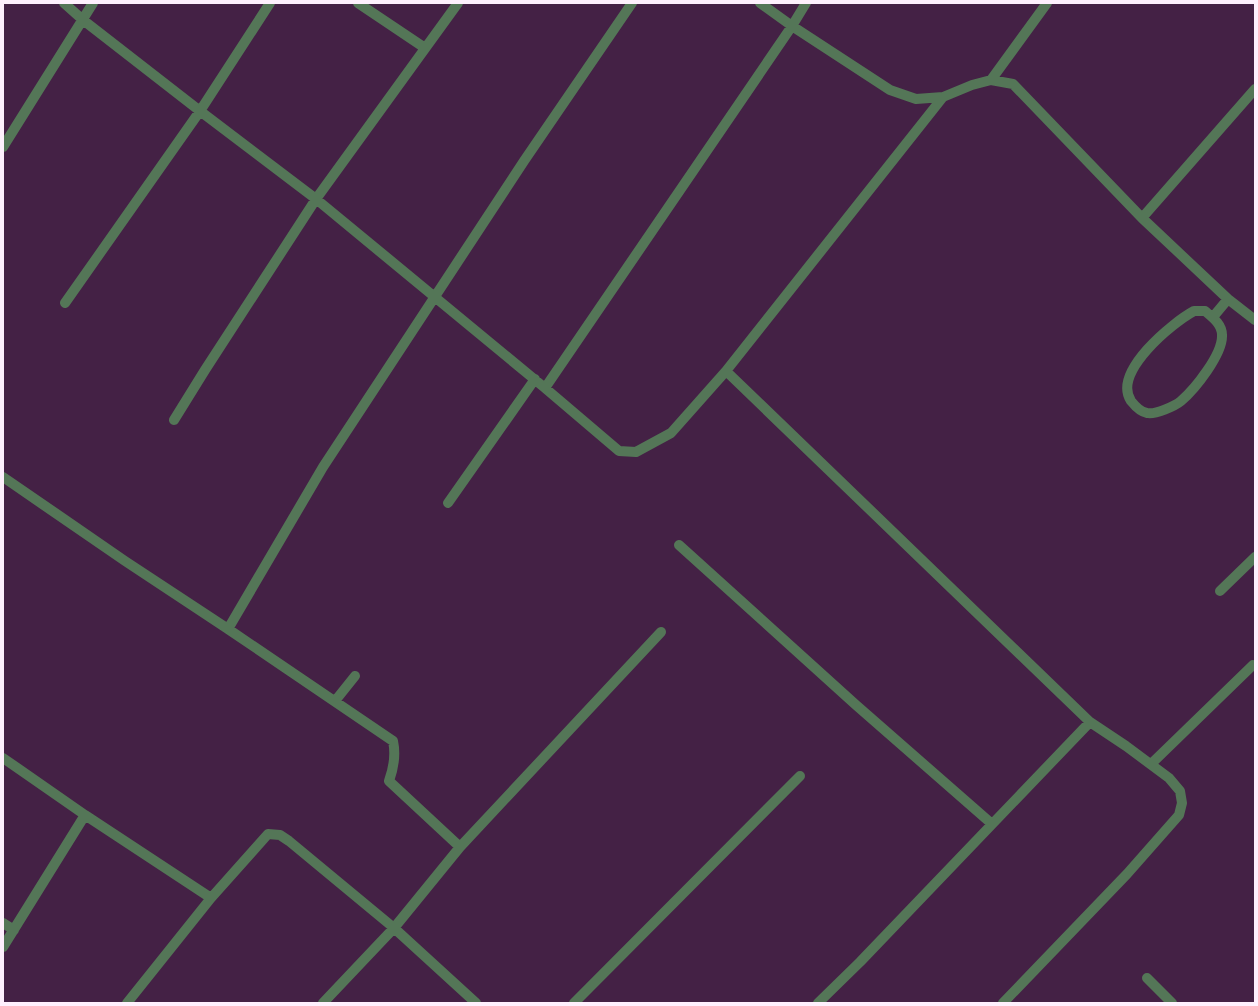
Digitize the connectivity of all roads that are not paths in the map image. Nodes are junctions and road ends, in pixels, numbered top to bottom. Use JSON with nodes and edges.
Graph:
{"nodes":[{"id":1,"x":64,"y":3,"type":"edge"},
{"id":2,"x":93,"y":3,"type":"edge"},
{"id":3,"x":270,"y":3,"type":"edge"},
{"id":4,"x":358,"y":3,"type":"edge"},
{"id":5,"x":458,"y":3,"type":"edge"},
{"id":6,"x":632,"y":3,"type":"edge"},
{"id":7,"x":760,"y":3,"type":"edge"},
{"id":8,"x":806,"y":3,"type":"edge"},
{"id":9,"x":1047,"y":3,"type":"edge"},
{"id":10,"x":83,"y":20,"type":"junction"},
{"id":11,"x":792,"y":26,"type":"junction"},
{"id":12,"x":425,"y":48,"type":"junction"},
{"id":13,"x":991,"y":80,"type":"junction"},
{"id":14,"x":1255,"y":89,"type":"edge"},
{"id":15,"x":943,"y":97,"type":"junction"},
{"id":16,"x":200,"y":111,"type":"junction"},
{"id":17,"x":3,"y":147,"type":"edge"},
{"id":18,"x":316,"y":199,"type":"junction"},
{"id":19,"x":1142,"y":218,"type":"junction"},
{"id":20,"x":435,"y":297,"type":"junction"},
{"id":21,"x":1228,"y":298,"type":"junction"},
{"id":22,"x":66,"y":303,"type":"dead end"},
{"id":23,"x":1254,"y":317,"type":"edge"},
{"id":24,"x":1213,"y":318,"type":"junction"},
{"id":25,"x":726,"y":371,"type":"junction"},
{"id":26,"x":535,"y":379,"type":"junction"},
{"id":27,"x":545,"y":388,"type":"junction"},
{"id":28,"x":174,"y":420,"type":"dead end"},
{"id":29,"x":3,"y":477,"type":"edge"},
{"id":30,"x":448,"y":503,"type":"dead end"},
{"id":31,"x":679,"y":545,"type":"dead end"},
{"id":32,"x":1255,"y":557,"type":"edge"},
{"id":33,"x":1220,"y":591,"type":"dead end"},
{"id":34,"x":228,"y":629,"type":"junction"},
{"id":35,"x":661,"y":632,"type":"dead end"},
{"id":36,"x":1253,"y":665,"type":"dead end"},
{"id":37,"x":355,"y":676,"type":"dead end"},
{"id":38,"x":335,"y":701,"type":"junction"},
{"id":39,"x":1090,"y":722,"type":"junction"},
{"id":40,"x":3,"y":758,"type":"edge"},
{"id":41,"x":1151,"y":764,"type":"junction"},
{"id":42,"x":800,"y":776,"type":"dead end"},
{"id":43,"x":85,"y":815,"type":"junction"},
{"id":44,"x":992,"y":824,"type":"junction"},
{"id":45,"x":460,"y":847,"type":"junction"},
{"id":46,"x":211,"y":898,"type":"junction"},
{"id":47,"x":3,"y":923,"type":"edge"},
{"id":48,"x":394,"y":928,"type":"junction"},
{"id":49,"x":14,"y":930,"type":"junction"},
{"id":50,"x":3,"y":947,"type":"edge"},
{"id":51,"x":1147,"y":978,"type":"dead end"},
{"id":52,"x":127,"y":1003,"type":"edge"},
{"id":53,"x":323,"y":1003,"type":"edge"},
{"id":54,"x":476,"y":1003,"type":"edge"},
{"id":55,"x":574,"y":1003,"type":"edge"},
{"id":56,"x":818,"y":1003,"type":"edge"},
{"id":57,"x":1003,"y":1003,"type":"edge"},
{"id":58,"x":1172,"y":1003,"type":"edge"}],
"edges":[{"from":1,"to":10,"type":"street"},
{"from":2,"to":10,"type":"street"},
{"from":3,"to":16,"type":"street"},
{"from":4,"to":12,"type":"street"},
{"from":5,"to":12,"type":"street"},
{"from":6,"to":20,"type":"street"},
{"from":7,"to":11,"type":"street"},
{"from":8,"to":11,"type":"street"},
{"from":9,"to":13,"type":"street"},
{"from":10,"to":16,"type":"street"},
{"from":10,"to":17,"type":"street"},
{"from":11,"to":15,"type":"street"},
{"from":11,"to":27,"type":"street"},
{"from":12,"to":18,"type":"street"},
{"from":13,"to":15,"type":"street"},
{"from":13,"to":19,"type":"street"},
{"from":14,"to":19,"type":"street"},
{"from":15,"to":25,"type":"street"},
{"from":16,"to":18,"type":"street"},
{"from":16,"to":22,"type":"street"},
{"from":18,"to":20,"type":"street"},
{"from":18,"to":28,"type":"street"},
{"from":19,"to":21,"type":"street"},
{"from":20,"to":26,"type":"street"},
{"from":20,"to":34,"type":"street"},
{"from":21,"to":23,"type":"street"},
{"from":21,"to":24,"type":"street"},
{"from":24,"to":24,"type":"street"},
{"from":25,"to":27,"type":"street"},
{"from":25,"to":39,"type":"street"},
{"from":26,"to":27,"type":"street"},
{"from":26,"to":30,"type":"street"},
{"from":29,"to":34,"type":"street"},
{"from":31,"to":44,"type":"street"},
{"from":32,"to":33,"type":"street"},
{"from":34,"to":38,"type":"street"},
{"from":35,"to":45,"type":"street"},
{"from":36,"to":41,"type":"street"},
{"from":37,"to":38,"type":"street"},
{"from":38,"to":45,"type":"street"},
{"from":39,"to":41,"type":"street"},
{"from":39,"to":44,"type":"street"},
{"from":40,"to":43,"type":"street"},
{"from":41,"to":57,"type":"street"},
{"from":42,"to":55,"type":"street"},
{"from":43,"to":46,"type":"street"},
{"from":43,"to":49,"type":"street"},
{"from":44,"to":56,"type":"street"},
{"from":45,"to":48,"type":"street"},
{"from":46,"to":48,"type":"street"},
{"from":46,"to":52,"type":"street"},
{"from":47,"to":49,"type":"street"},
{"from":48,"to":53,"type":"street"},
{"from":48,"to":54,"type":"street"},
{"from":49,"to":50,"type":"street"},
{"from":51,"to":58,"type":"street"}]}
